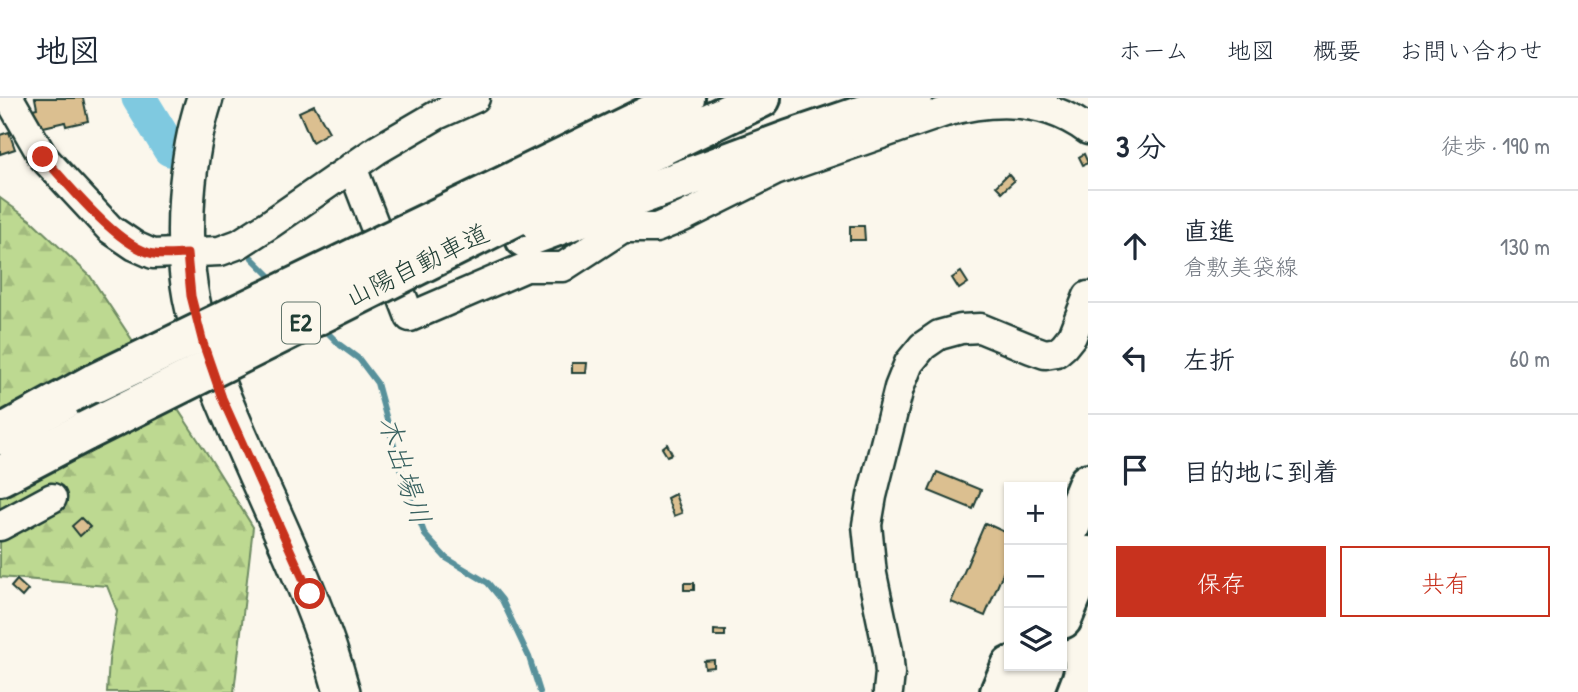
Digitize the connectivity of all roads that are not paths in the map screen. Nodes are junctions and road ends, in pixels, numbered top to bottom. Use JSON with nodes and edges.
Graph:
{"nodes":[{"id":1,"x":9,"y":98,"type":"edge"},
{"id":2,"x":205,"y":98,"type":"edge"},
{"id":3,"x":475,"y":98,"type":"edge"},
{"id":4,"x":685,"y":98,"type":"edge"},
{"id":5,"x":761,"y":98,"type":"edge"},
{"id":6,"x":913,"y":98,"type":"edge"},
{"id":7,"x":1088,"y":130,"type":"edge"},
{"id":8,"x":352,"y":167,"type":"junction"},
{"id":9,"x":514,"y":214,"type":"junction"},
{"id":10,"x":187,"y":254,"type":"junction"},
{"id":11,"x":1088,"y":296,"type":"edge"},
{"id":12,"x":0,"y":435,"type":"edge"},
{"id":13,"x":0,"y":476,"type":"edge"},
{"id":14,"x":1088,"y":482,"type":"edge"},
{"id":15,"x":52,"y":498,"type":"dead end"},
{"id":16,"x":0,"y":526,"type":"edge"},
{"id":17,"x":1062,"y":545,"type":"edge"},
{"id":18,"x":1088,"y":556,"type":"edge"},
{"id":19,"x":1067,"y":608,"type":"edge"},
{"id":20,"x":1009,"y":671,"type":"edge"},
{"id":21,"x":1041,"y":671,"type":"edge"},
{"id":22,"x":342,"y":692,"type":"edge"},
{"id":23,"x":888,"y":692,"type":"edge"},
{"id":24,"x":1000,"y":692,"type":"edge"},
{"id":25,"x":1032,"y":692,"type":"edge"}],
"edges":[{"from":1,"to":10,"type":"street"},
{"from":2,"to":10,"type":"main road"},
{"from":3,"to":8,"type":"street"},
{"from":4,"to":9,"type":"highway","name":"山陽自動車道","number":"E2"},
{"from":5,"to":9,"type":"highway","name":"山陽自動車道","number":"E2"},
{"from":6,"to":9,"type":"highway"},
{"from":7,"to":8,"type":"street"},
{"from":8,"to":10,"type":"street"},
{"from":9,"to":12,"type":"highway","name":"山陽自動車道","number":"E2","bridge":true},
{"from":9,"to":13,"type":"highway","name":"山陽自動車道","number":"E2","bridge":true},
{"from":10,"to":22,"type":"main road"},
{"from":11,"to":23,"type":"street"},
{"from":14,"to":17,"type":"highway"},
{"from":15,"to":16,"type":"street"},
{"from":18,"to":19,"type":"highway"},
{"from":20,"to":24,"type":"highway"},
{"from":21,"to":25,"type":"highway"}]}
